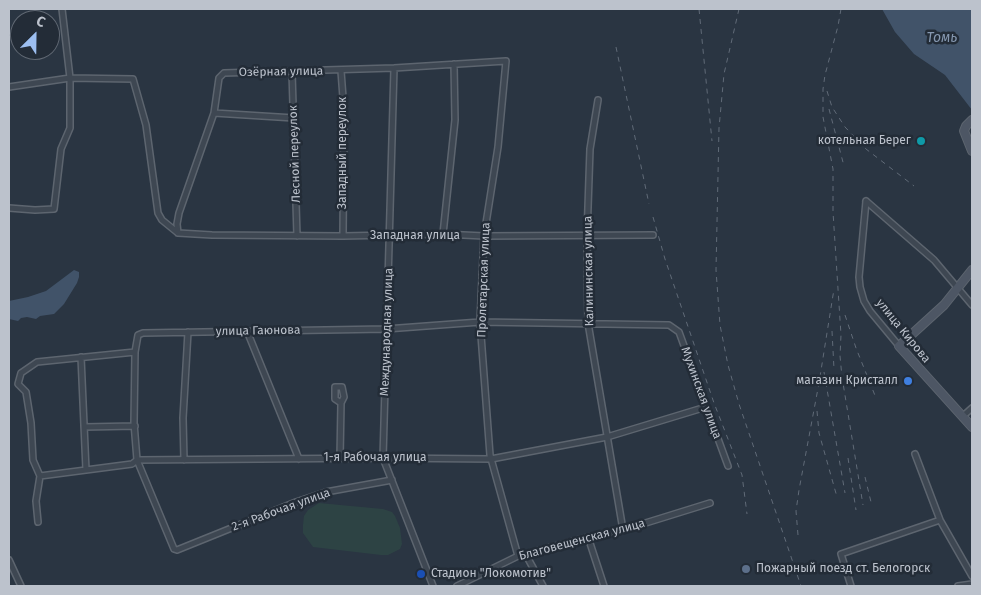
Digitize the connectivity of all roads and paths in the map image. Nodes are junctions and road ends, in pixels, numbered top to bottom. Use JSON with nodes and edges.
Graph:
{"nodes":[{"id":1,"x":62,"y":9,"type":"edge"},
{"id":2,"x":506,"y":61,"type":"joint"},
{"id":3,"x":454,"y":64,"type":"junction"},
{"id":4,"x":394,"y":68,"type":"junction"},
{"id":5,"x":341,"y":70,"type":"junction"},
{"id":6,"x":292,"y":72,"type":"junction"},
{"id":7,"x":70,"y":78,"type":"junction"},
{"id":8,"x":9,"y":87,"type":"edge"},
{"id":9,"x":598,"y":100,"type":"dead end"},
{"id":10,"x":214,"y":113,"type":"junction"},
{"id":11,"x":294,"y":118,"type":"junction"},
{"id":12,"x":971,"y":122,"type":"edge"},
{"id":13,"x":972,"y":151,"type":"edge"},
{"id":14,"x":9,"y":208,"type":"edge"},
{"id":15,"x":178,"y":233,"type":"junction"},
{"id":16,"x":442,"y":234,"type":"junction"},
{"id":17,"x":653,"y":235,"type":"dead end"},
{"id":18,"x":297,"y":236,"type":"junction"},
{"id":19,"x":343,"y":236,"type":"junction"},
{"id":20,"x":390,"y":236,"type":"junction"},
{"id":21,"x":484,"y":236,"type":"junction"},
{"id":22,"x":587,"y":236,"type":"junction"},
{"id":23,"x":972,"y":270,"type":"edge"},
{"id":24,"x":958,"y":289,"type":"junction"},
{"id":25,"x":972,"y":305,"type":"edge"},
{"id":26,"x":480,"y":322,"type":"junction"},
{"id":27,"x":588,"y":323,"type":"junction"},
{"id":28,"x":669,"y":325,"type":"joint"},
{"id":29,"x":386,"y":329,"type":"junction"},
{"id":30,"x":247,"y":331,"type":"junction"},
{"id":31,"x":188,"y":332,"type":"junction"},
{"id":32,"x":899,"y":346,"type":"junction"},
{"id":33,"x":135,"y":352,"type":"junction"},
{"id":34,"x":81,"y":357,"type":"junction"},
{"id":35,"x":341,"y":403,"type":"dead end"},
{"id":36,"x":706,"y":407,"type":"junction"},
{"id":37,"x":972,"y":408,"type":"edge"},
{"id":38,"x":963,"y":416,"type":"junction"},
{"id":39,"x":135,"y":426,"type":"junction"},
{"id":40,"x":84,"y":427,"type":"junction"},
{"id":41,"x":972,"y":427,"type":"edge"},
{"id":42,"x":607,"y":437,"type":"junction"},
{"id":43,"x":915,"y":454,"type":"dead end"},
{"id":44,"x":340,"y":458,"type":"junction"},
{"id":45,"x":383,"y":458,"type":"junction"},
{"id":46,"x":299,"y":459,"type":"junction"},
{"id":47,"x":491,"y":459,"type":"junction"},
{"id":48,"x":137,"y":460,"type":"junction"},
{"id":49,"x":184,"y":460,"type":"junction"},
{"id":50,"x":728,"y":466,"type":"dead end"},
{"id":51,"x":86,"y":470,"type":"junction"},
{"id":52,"x":40,"y":476,"type":"junction"},
{"id":53,"x":392,"y":480,"type":"junction"},
{"id":54,"x":710,"y":503,"type":"dead end"},
{"id":55,"x":940,"y":520,"type":"junction"},
{"id":56,"x":38,"y":522,"type":"dead end"},
{"id":57,"x":623,"y":530,"type":"junction"},
{"id":58,"x":588,"y":537,"type":"junction"},
{"id":59,"x":526,"y":555,"type":"junction"},
{"id":60,"x":518,"y":556,"type":"junction"},
{"id":61,"x":9,"y":560,"type":"edge"},
{"id":62,"x":972,"y":576,"type":"edge"},
{"id":63,"x":972,"y":584,"type":"edge"},
{"id":64,"x":21,"y":586,"type":"edge"},
{"id":65,"x":432,"y":586,"type":"edge"},
{"id":66,"x":457,"y":586,"type":"edge"},
{"id":67,"x":542,"y":586,"type":"edge"},
{"id":68,"x":604,"y":586,"type":"edge"},
{"id":69,"x":851,"y":586,"type":"edge"},
{"id":70,"x":958,"y":586,"type":"edge"}],
"edges":[{"from":1,"to":7,"type":"street"},
{"from":2,"to":3,"type":"street","name":"Озёрная улица"},
{"from":2,"to":21,"type":"street","name":"Пролетарская улица"},
{"from":3,"to":4,"type":"street","name":"Озёрная улица"},
{"from":3,"to":16,"type":"street"},
{"from":4,"to":5,"type":"street","name":"Озёрная улица"},
{"from":4,"to":20,"type":"street","name":"Международная улица"},
{"from":5,"to":6,"type":"street","name":"Озёрная улица"},
{"from":5,"to":19,"type":"street","name":"Западный переулок"},
{"from":6,"to":10,"type":"street","name":"Озёрная улица"},
{"from":6,"to":11,"type":"street","name":"Лесной переулок"},
{"from":7,"to":8,"type":"street"},
{"from":7,"to":14,"type":"street"},
{"from":7,"to":15,"type":"street"},
{"from":9,"to":22,"type":"street","name":"Калининская улица"},
{"from":10,"to":11,"type":"street"},
{"from":10,"to":15,"type":"street","name":"Озёрная улица"},
{"from":11,"to":18,"type":"street","name":"Лесной переулок"},
{"from":12,"to":13,"type":"main road"},
{"from":15,"to":18,"type":"street","name":"Западная улица"},
{"from":16,"to":20,"type":"street","name":"Западная улица"},
{"from":16,"to":21,"type":"street","name":"Западная улица"},
{"from":17,"to":22,"type":"street","name":"Западная улица"},
{"from":18,"to":19,"type":"street","name":"Западная улица"},
{"from":19,"to":20,"type":"street","name":"Западная улица"},
{"from":20,"to":29,"type":"street","name":"Международная улица"},
{"from":21,"to":22,"type":"street","name":"Западная улица"},
{"from":21,"to":26,"type":"street","name":"Пролетарская улица"},
{"from":22,"to":27,"type":"street","name":"Калининская улица"},
{"from":23,"to":24,"type":"main road"},
{"from":24,"to":25,"type":"street"},
{"from":24,"to":32,"type":"main road"},
{"from":24,"to":32,"type":"street","name":"улица Кирова"},
{"from":26,"to":27,"type":"street","name":"улица Гаюнова"},
{"from":26,"to":29,"type":"street","name":"улица Гаюнова"},
{"from":26,"to":47,"type":"street","name":"Пролетарская улица"},
{"from":27,"to":28,"type":"street","name":"улица Гаюнова"},
{"from":27,"to":42,"type":"street","name":"Калининская улица"},
{"from":28,"to":36,"type":"street","name":"Мухинская улица"},
{"from":29,"to":30,"type":"street","name":"улица Гаюнова"},
{"from":29,"to":45,"type":"street","name":"Международная улица"},
{"from":30,"to":31,"type":"street","name":"улица Гаюнова"},
{"from":30,"to":46,"type":"street"},
{"from":31,"to":33,"type":"street","name":"улица Гаюнова"},
{"from":31,"to":49,"type":"street"},
{"from":32,"to":38,"type":"main road","name":"улица Кирова"},
{"from":33,"to":34,"type":"street"},
{"from":33,"to":39,"type":"street"},
{"from":34,"to":40,"type":"street"},
{"from":34,"to":52,"type":"street"},
{"from":35,"to":44,"type":"street"},
{"from":36,"to":42,"type":"street","name":"1-я Рабочая улица"},
{"from":36,"to":50,"type":"street","name":"Мухинская улица"},
{"from":37,"to":38,"type":"street"},
{"from":38,"to":41,"type":"main road","name":"улица Кирова"},
{"from":39,"to":40,"type":"street"},
{"from":39,"to":48,"type":"street"},
{"from":40,"to":51,"type":"street"},
{"from":42,"to":47,"type":"street","name":"1-я Рабочая улица"},
{"from":42,"to":57,"type":"street","name":"Калининская улица"},
{"from":43,"to":55,"type":"street"},
{"from":44,"to":45,"type":"street","name":"1-я Рабочая улица"},
{"from":44,"to":46,"type":"street","name":"1-я Рабочая улица"},
{"from":45,"to":47,"type":"street","name":"1-я Рабочая улица"},
{"from":45,"to":53,"type":"street","name":"Международная улица"},
{"from":46,"to":49,"type":"street","name":"1-я Рабочая улица"},
{"from":47,"to":60,"type":"street","name":"Пролетарская улица"},
{"from":48,"to":49,"type":"street","name":"1-я Рабочая улица"},
{"from":48,"to":51,"type":"street","name":"1-я Рабочая улица"},
{"from":48,"to":53,"type":"street","name":"2-я Рабочая улица"},
{"from":51,"to":52,"type":"street","name":"1-я Рабочая улица"},
{"from":52,"to":56,"type":"street"},
{"from":53,"to":65,"type":"street","name":"Международная улица"},
{"from":54,"to":57,"type":"street","name":"Благовещенская улица"},
{"from":55,"to":62,"type":"street"},
{"from":55,"to":69,"type":"street"},
{"from":57,"to":58,"type":"street","name":"Благовещенская улица"},
{"from":58,"to":59,"type":"street","name":"Благовещенская улица"},
{"from":58,"to":68,"type":"street"},
{"from":59,"to":60,"type":"street","name":"Благовещенская улица"},
{"from":59,"to":67,"type":"street"},
{"from":60,"to":66,"type":"street","name":"Благовещенская улица"},
{"from":61,"to":64,"type":"street"},
{"from":63,"to":70,"type":"street"}]}
